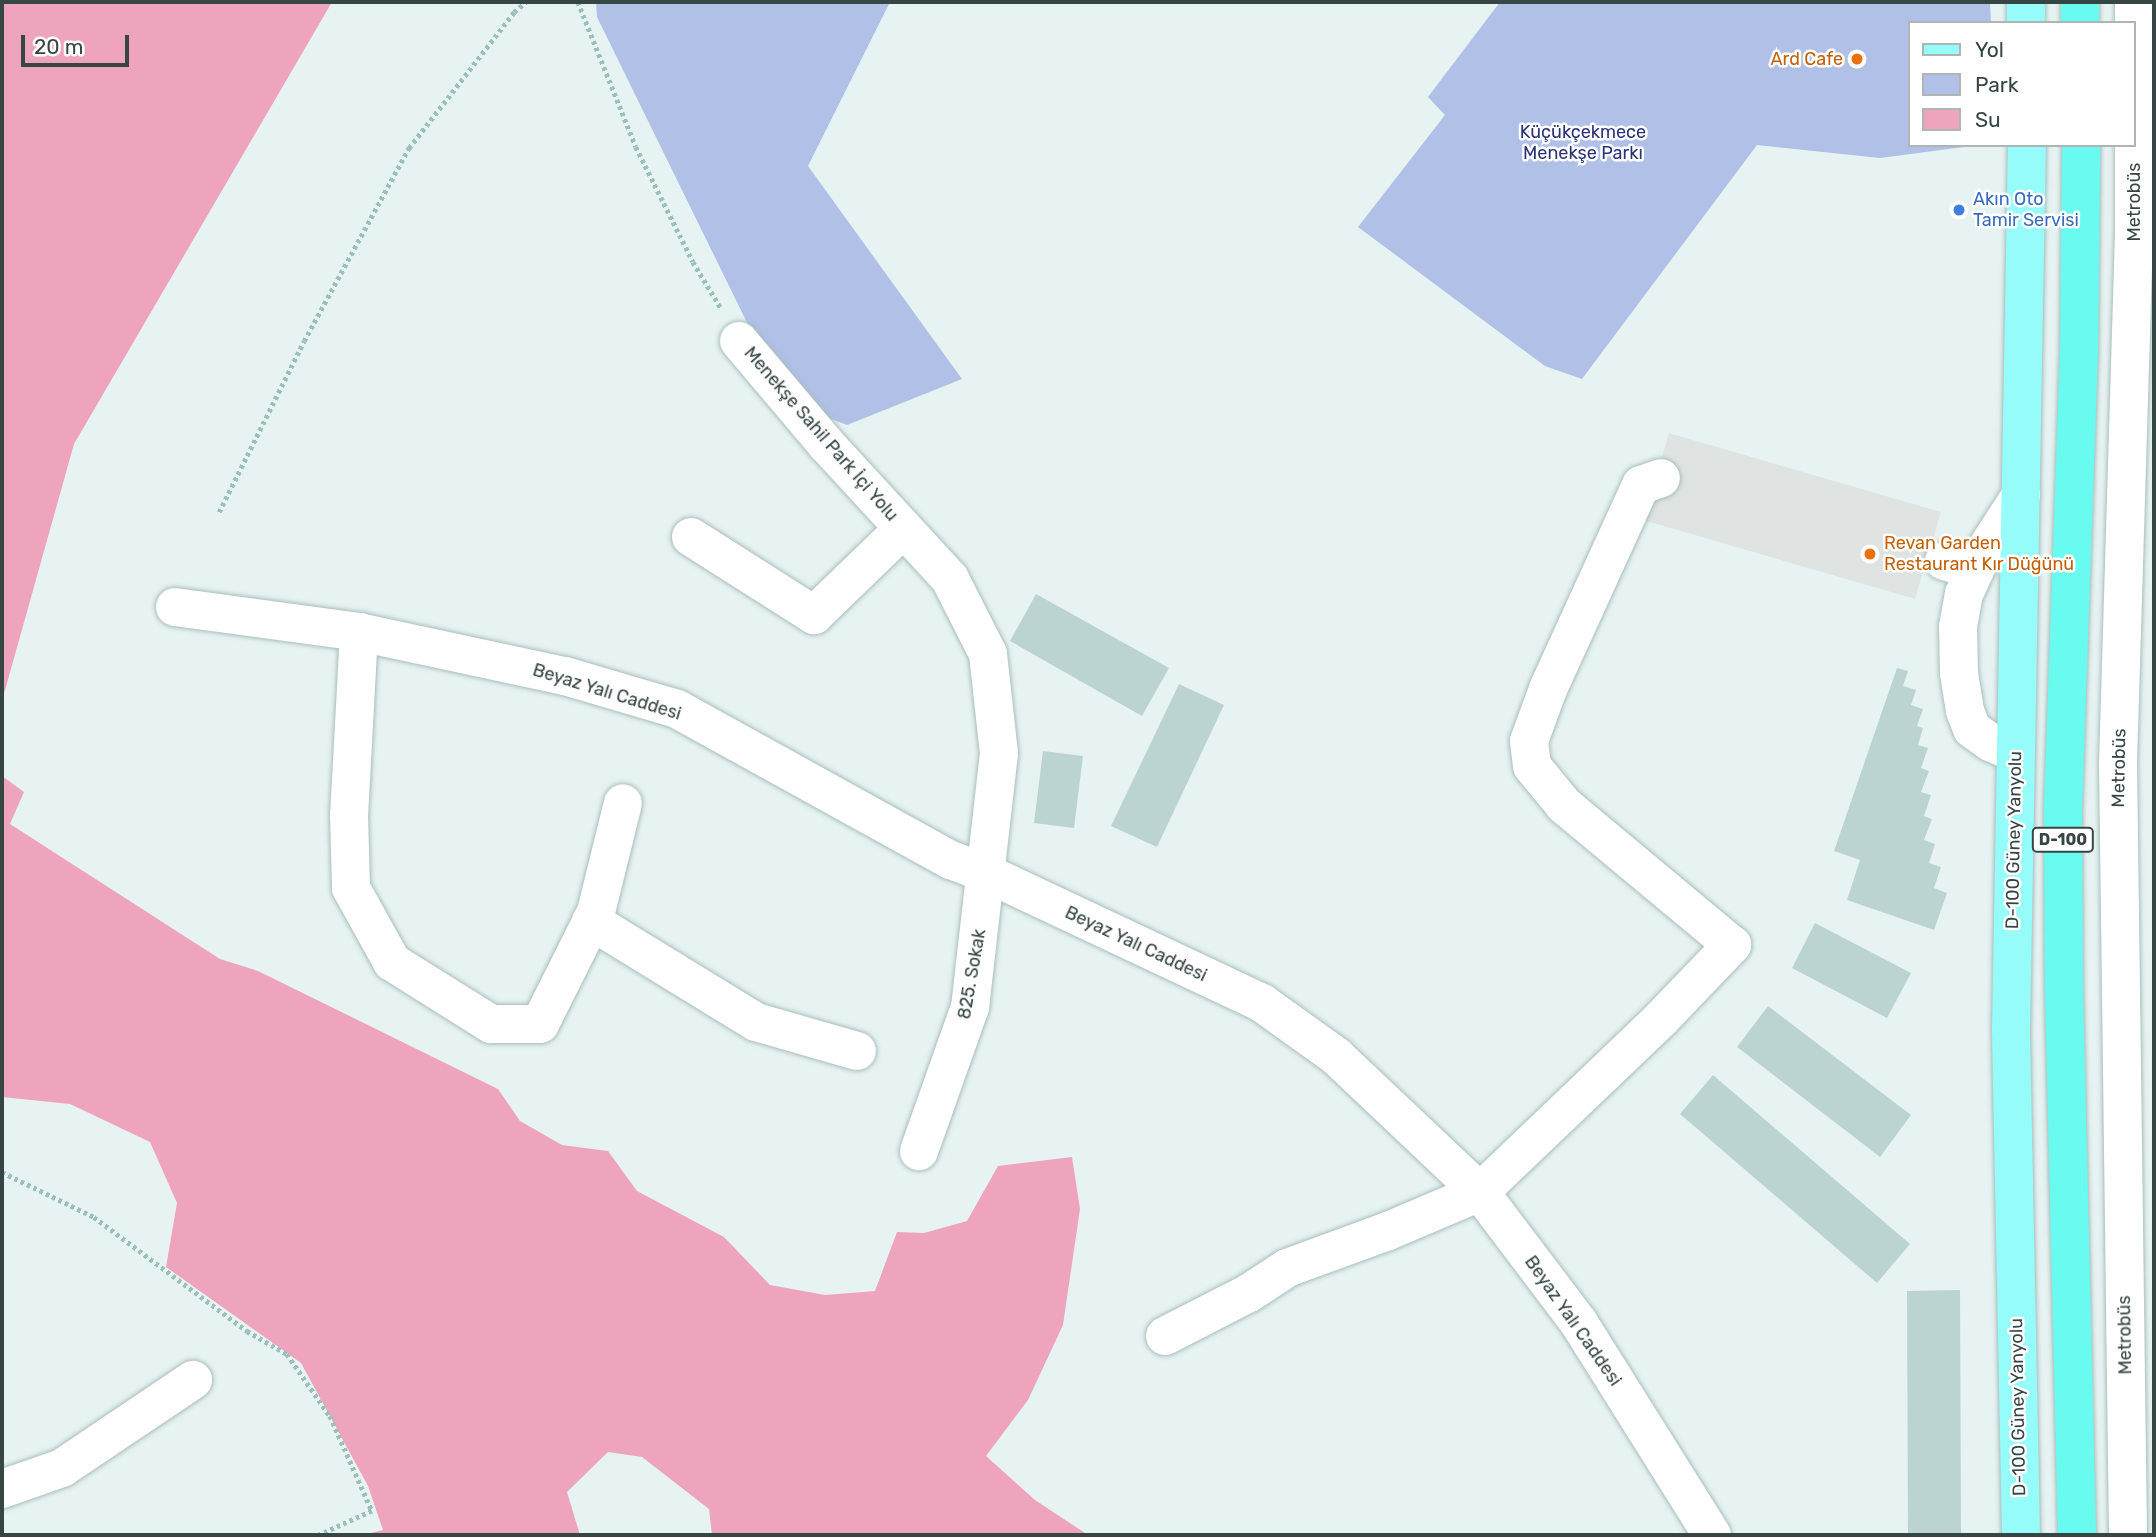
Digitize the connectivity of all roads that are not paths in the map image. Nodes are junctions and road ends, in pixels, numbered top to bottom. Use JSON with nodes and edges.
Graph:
{"nodes":[{"id":1,"x":2026,"y":2,"type":"edge"},
{"id":2,"x":2080,"y":2,"type":"edge"},
{"id":3,"x":2134,"y":2,"type":"edge"},
{"id":4,"x":2026,"y":21,"type":"edge"},
{"id":5,"x":2081,"y":21,"type":"edge"},
{"id":6,"x":2134,"y":21,"type":"edge"},
{"id":7,"x":2027,"y":147,"type":"edge"},
{"id":8,"x":2081,"y":147,"type":"edge"},
{"id":9,"x":2134,"y":147,"type":"edge"},
{"id":10,"x":739,"y":341,"type":"road end"},
{"id":11,"x":1661,"y":478,"type":"dead end"},
{"id":12,"x":2021,"y":495,"type":"junction"},
{"id":13,"x":904,"y":528,"type":"junction"},
{"id":14,"x":691,"y":537,"type":"dead end"},
{"id":15,"x":175,"y":607,"type":"dead end"},
{"id":16,"x":359,"y":632,"type":"junction"},
{"id":17,"x":2015,"y":753,"type":"junction"},
{"id":18,"x":622,"y":803,"type":"dead end"},
{"id":19,"x":988,"y":874,"type":"junction"},
{"id":20,"x":591,"y":921,"type":"junction"},
{"id":21,"x":857,"y":1051,"type":"dead end"},
{"id":22,"x":919,"y":1151,"type":"dead end"},
{"id":23,"x":1480,"y":1192,"type":"junction"},
{"id":24,"x":1165,"y":1336,"type":"dead end"},
{"id":25,"x":193,"y":1380,"type":"dead end"},
{"id":26,"x":2,"y":1489,"type":"edge"},
{"id":27,"x":1712,"y":1535,"type":"edge"},
{"id":28,"x":2021,"y":1535,"type":"edge"},
{"id":29,"x":2077,"y":1535,"type":"edge"},
{"id":30,"x":2128,"y":1535,"type":"edge"}],
"edges":[{"from":1,"to":4,"type":"main road"},
{"from":2,"to":5,"type":"highway"},
{"from":3,"to":6,"type":"street","name":"Metrobüs"},
{"from":7,"to":12,"type":"main road","name":"D-100 Güney Yanyolu"},
{"from":8,"to":29,"type":"highway","number":"D-100"},
{"from":9,"to":30,"type":"street","name":"Metrobüs"},
{"from":10,"to":13,"type":"street","name":"Menekşe Sahil Park İçi Yolu"},
{"from":11,"to":23,"type":"street"},
{"from":12,"to":17,"type":"main road","name":"D-100 Güney Yanyolu"},
{"from":12,"to":17,"type":"street"},
{"from":13,"to":14,"type":"street"},
{"from":13,"to":19,"type":"street","name":"Menekşe Sahil Park İçi Yolu"},
{"from":15,"to":16,"type":"street","name":"Beyaz Yalı Caddesi"},
{"from":16,"to":19,"type":"street","name":"Beyaz Yalı Caddesi"},
{"from":16,"to":20,"type":"street"},
{"from":17,"to":28,"type":"main road","name":"D-100 Güney Yanyolu"},
{"from":18,"to":20,"type":"street"},
{"from":19,"to":22,"type":"street","name":"825. Sokak"},
{"from":19,"to":23,"type":"street","name":"Beyaz Yalı Caddesi"},
{"from":20,"to":21,"type":"street"},
{"from":23,"to":24,"type":"street"},
{"from":23,"to":27,"type":"street","name":"Beyaz Yalı Caddesi"},
{"from":25,"to":26,"type":"street"}]}
